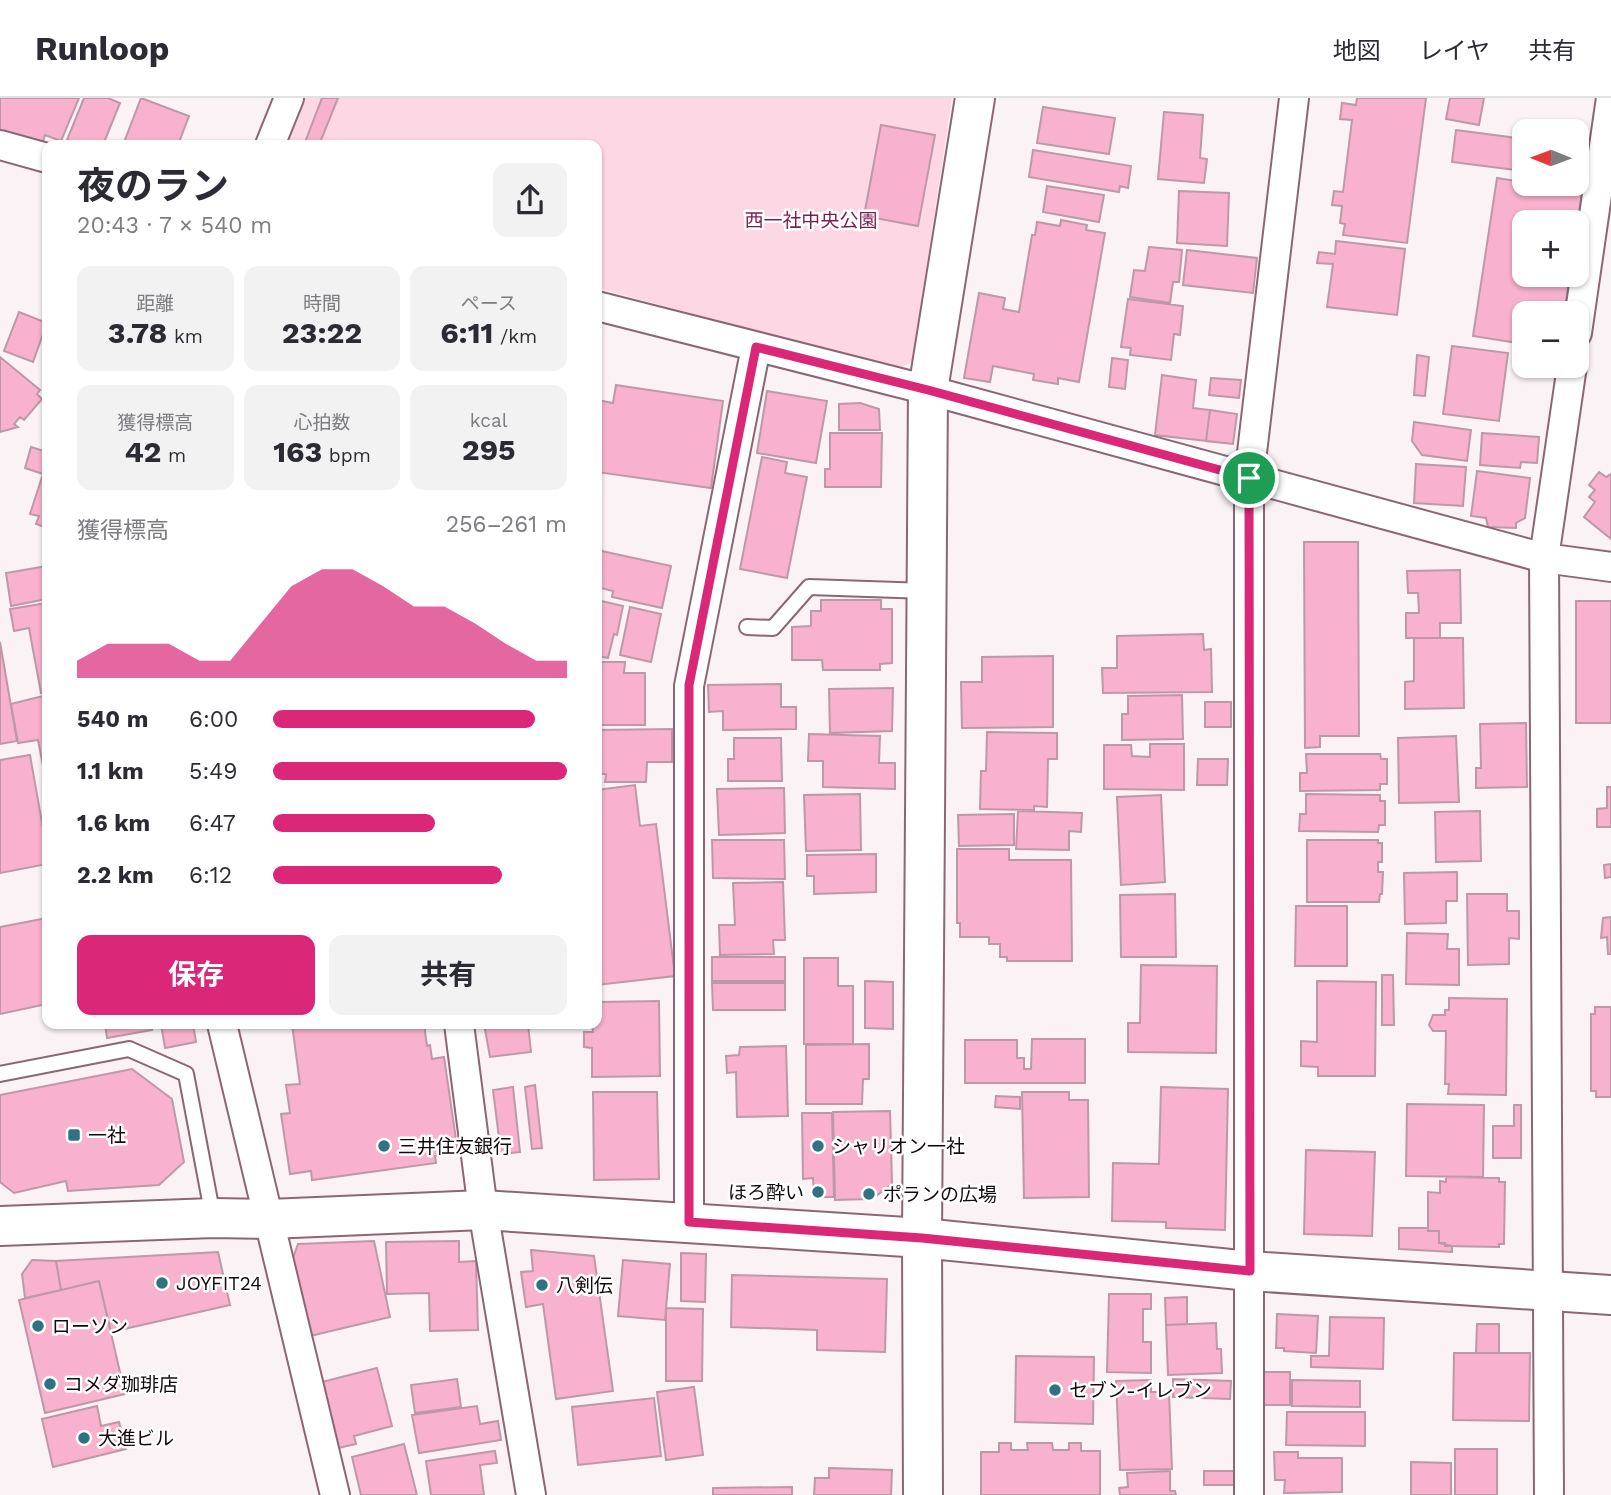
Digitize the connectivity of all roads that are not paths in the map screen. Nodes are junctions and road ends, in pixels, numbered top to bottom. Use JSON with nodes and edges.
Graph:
{"nodes":[{"id":1,"x":289,"y":98,"type":"edge"},
{"id":2,"x":975,"y":98,"type":"edge"},
{"id":3,"x":1294,"y":98,"type":"edge"},
{"id":4,"x":1611,"y":98,"type":"edge"},
{"id":5,"x":272,"y":140,"type":"edge"},
{"id":6,"x":0,"y":145,"type":"edge"},
{"id":7,"x":42,"y":157,"type":"edge"},
{"id":8,"x":1582,"y":301,"type":"edge"},
{"id":9,"x":602,"y":307,"type":"edge"},
{"id":10,"x":756,"y":347,"type":"junction"},
{"id":11,"x":1570,"y":378,"type":"edge"},
{"id":12,"x":928,"y":390,"type":"junction"},
{"id":13,"x":1249,"y":478,"type":"junction"},
{"id":14,"x":1544,"y":558,"type":"junction"},
{"id":15,"x":1611,"y":567,"type":"edge"},
{"id":16,"x":928,"y":591,"type":"junction"},
{"id":17,"x":747,"y":627,"type":"dead end"},
{"id":18,"x":223,"y":1029,"type":"edge"},
{"id":19,"x":460,"y":1029,"type":"edge"},
{"id":20,"x":0,"y":1074,"type":"edge"},
{"id":21,"x":483,"y":1210,"type":"junction"},
{"id":22,"x":213,"y":1218,"type":"junction"},
{"id":23,"x":268,"y":1219,"type":"junction"},
{"id":24,"x":689,"y":1222,"type":"junction"},
{"id":25,"x":0,"y":1226,"type":"edge"},
{"id":26,"x":922,"y":1238,"type":"junction"},
{"id":27,"x":1250,"y":1271,"type":"junction"},
{"id":28,"x":1547,"y":1290,"type":"junction"},
{"id":29,"x":1611,"y":1295,"type":"edge"},
{"id":30,"x":335,"y":1495,"type":"edge"},
{"id":31,"x":531,"y":1495,"type":"edge"},
{"id":32,"x":923,"y":1495,"type":"edge"},
{"id":33,"x":1249,"y":1495,"type":"edge"},
{"id":34,"x":1549,"y":1495,"type":"edge"}],
"edges":[{"from":1,"to":5,"type":"street"},
{"from":2,"to":12,"type":"street"},
{"from":3,"to":13,"type":"street"},
{"from":4,"to":8,"type":"street"},
{"from":6,"to":7,"type":"street"},
{"from":9,"to":10,"type":"street"},
{"from":10,"to":12,"type":"street"},
{"from":10,"to":24,"type":"street"},
{"from":11,"to":14,"type":"street"},
{"from":12,"to":13,"type":"street"},
{"from":12,"to":16,"type":"street"},
{"from":13,"to":14,"type":"street"},
{"from":13,"to":27,"type":"street"},
{"from":14,"to":15,"type":"street"},
{"from":14,"to":28,"type":"street"},
{"from":16,"to":17,"type":"lane"},
{"from":16,"to":26,"type":"street"},
{"from":18,"to":23,"type":"street"},
{"from":19,"to":21,"type":"street"},
{"from":20,"to":22,"type":"lane"},
{"from":21,"to":23,"type":"street"},
{"from":21,"to":24,"type":"street"},
{"from":21,"to":31,"type":"street"},
{"from":22,"to":23,"type":"street"},
{"from":22,"to":25,"type":"street"},
{"from":23,"to":30,"type":"street"},
{"from":24,"to":26,"type":"street"},
{"from":26,"to":27,"type":"street"},
{"from":26,"to":32,"type":"street"},
{"from":27,"to":28,"type":"street"},
{"from":27,"to":33,"type":"street"},
{"from":28,"to":29,"type":"street"},
{"from":28,"to":34,"type":"street"}]}
